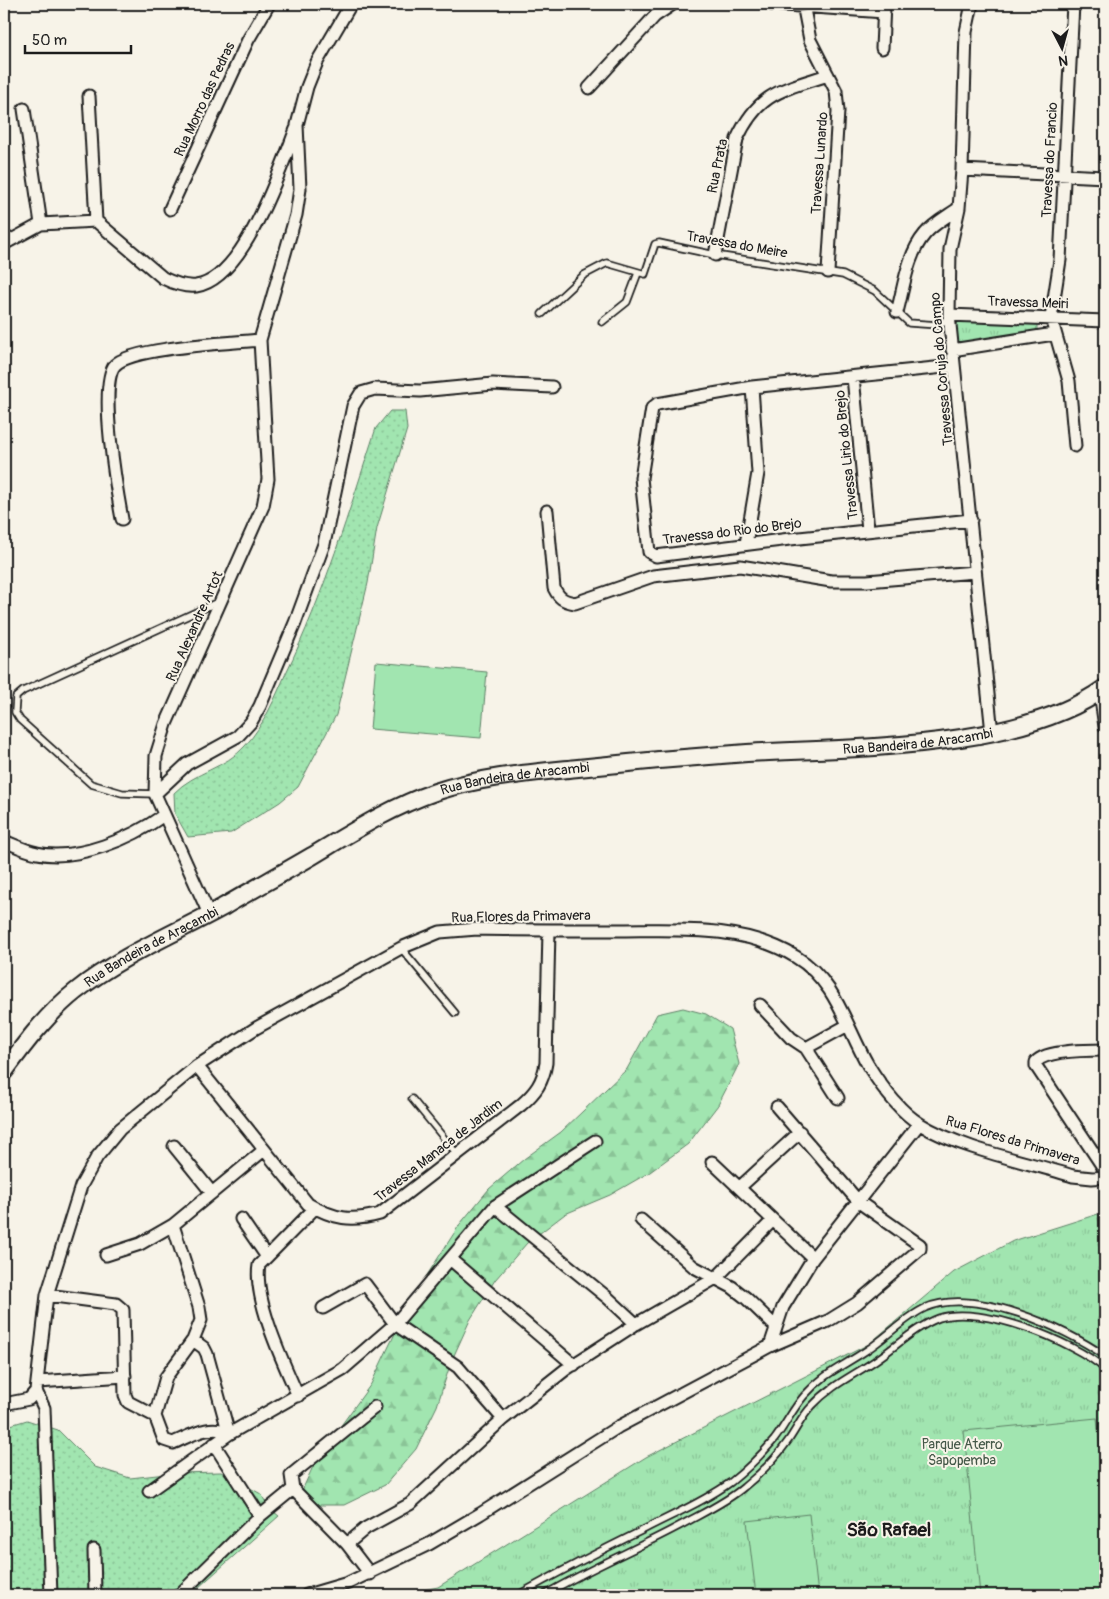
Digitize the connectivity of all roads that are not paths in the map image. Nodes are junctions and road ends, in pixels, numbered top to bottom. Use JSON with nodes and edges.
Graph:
{"nodes":[{"id":1,"x":269,"y":4,"type":"edge"},
{"id":2,"x":351,"y":4,"type":"edge"},
{"id":3,"x":672,"y":4,"type":"edge"},
{"id":4,"x":771,"y":4,"type":"edge"},
{"id":5,"x":972,"y":4,"type":"edge"},
{"id":6,"x":1073,"y":4,"type":"edge"},
{"id":7,"x":803,"y":5,"type":"edge"},
{"id":8,"x":884,"y":8,"type":"edge"},
{"id":9,"x":882,"y":48,"type":"dead end"},
{"id":10,"x":828,"y":74,"type":"junction"},
{"id":11,"x":589,"y":88,"type":"dead end"},
{"id":12,"x":89,"y":96,"type":"dead end"},
{"id":13,"x":24,"y":109,"type":"dead end"},
{"id":14,"x":297,"y":125,"type":"junction"},
{"id":15,"x":962,"y":170,"type":"junction"},
{"id":16,"x":1063,"y":175,"type":"junction"},
{"id":17,"x":1105,"y":177,"type":"edge"},
{"id":18,"x":959,"y":208,"type":"junction"},
{"id":19,"x":170,"y":209,"type":"dead end"},
{"id":20,"x":96,"y":221,"type":"junction"},
{"id":21,"x":41,"y":224,"type":"junction"},
{"id":22,"x":4,"y":244,"type":"edge"},
{"id":23,"x":715,"y":255,"type":"junction"},
{"id":24,"x":828,"y":272,"type":"junction"},
{"id":25,"x":638,"y":273,"type":"junction"},
{"id":26,"x":897,"y":312,"type":"junction"},
{"id":27,"x":542,"y":314,"type":"dead end"},
{"id":28,"x":949,"y":315,"type":"junction"},
{"id":29,"x":1051,"y":318,"type":"junction"},
{"id":30,"x":1105,"y":321,"type":"edge"},
{"id":31,"x":602,"y":322,"type":"dead end"},
{"id":32,"x":1054,"y":334,"type":"junction"},
{"id":33,"x":260,"y":340,"type":"junction"},
{"id":34,"x":952,"y":350,"type":"junction"},
{"id":35,"x":954,"y":366,"type":"junction"},
{"id":36,"x":853,"y":376,"type":"junction"},
{"id":37,"x":552,"y":387,"type":"dead end"},
{"id":38,"x":752,"y":387,"type":"junction"},
{"id":39,"x":1076,"y":446,"type":"dead end"},
{"id":40,"x":547,"y":511,"type":"dead end"},
{"id":41,"x":122,"y":519,"type":"dead end"},
{"id":42,"x":971,"y":520,"type":"junction"},
{"id":43,"x":868,"y":530,"type":"junction"},
{"id":44,"x":742,"y":544,"type":"junction"},
{"id":45,"x":740,"y":566,"type":"junction"},
{"id":46,"x":975,"y":572,"type":"junction"},
{"id":47,"x":222,"y":600,"type":"junction"},
{"id":48,"x":1103,"y":690,"type":"edge"},
{"id":49,"x":1105,"y":727,"type":"edge"},
{"id":50,"x":992,"y":733,"type":"junction"},
{"id":51,"x":155,"y":794,"type":"junction"},
{"id":52,"x":164,"y":815,"type":"junction"},
{"id":53,"x":4,"y":841,"type":"edge"},
{"id":54,"x":208,"y":914,"type":"junction"},
{"id":55,"x":549,"y":930,"type":"junction"},
{"id":56,"x":401,"y":948,"type":"junction"},
{"id":57,"x":760,"y":1005,"type":"dead end"},
{"id":58,"x":455,"y":1013,"type":"dead end"},
{"id":59,"x":848,"y":1025,"type":"junction"},
{"id":60,"x":806,"y":1048,"type":"junction"},
{"id":61,"x":1105,"y":1050,"type":"edge"},
{"id":62,"x":197,"y":1066,"type":"junction"},
{"id":63,"x":4,"y":1072,"type":"edge"},
{"id":64,"x":838,"y":1098,"type":"dead end"},
{"id":65,"x":412,"y":1099,"type":"dead end"},
{"id":66,"x":777,"y":1107,"type":"dead end"},
{"id":67,"x":919,"y":1124,"type":"junction"},
{"id":68,"x":800,"y":1132,"type":"junction"},
{"id":69,"x":595,"y":1141,"type":"dead end"},
{"id":70,"x":174,"y":1146,"type":"dead end"},
{"id":71,"x":264,"y":1150,"type":"junction"},
{"id":72,"x":457,"y":1154,"type":"junction"},
{"id":73,"x":712,"y":1162,"type":"dead end"},
{"id":74,"x":1105,"y":1170,"type":"edge"},
{"id":75,"x":1105,"y":1177,"type":"edge"},
{"id":76,"x":740,"y":1187,"type":"junction"},
{"id":77,"x":212,"y":1193,"type":"junction"},
{"id":78,"x":859,"y":1202,"type":"junction"},
{"id":79,"x":495,"y":1206,"type":"junction"},
{"id":80,"x":315,"y":1208,"type":"junction"},
{"id":81,"x":241,"y":1219,"type":"dead end"},
{"id":82,"x":641,"y":1220,"type":"dead end"},
{"id":83,"x":773,"y":1220,"type":"junction"},
{"id":84,"x":173,"y":1225,"type":"junction"},
{"id":85,"x":106,"y":1255,"type":"dead end"},
{"id":86,"x":268,"y":1257,"type":"junction"},
{"id":87,"x":813,"y":1258,"type":"junction"},
{"id":88,"x":450,"y":1259,"type":"junction"},
{"id":89,"x":716,"y":1278,"type":"junction"},
{"id":90,"x":47,"y":1296,"type":"junction"},
{"id":91,"x":323,"y":1308,"type":"dead end"},
{"id":92,"x":395,"y":1324,"type":"junction"},
{"id":93,"x":636,"y":1324,"type":"junction"},
{"id":94,"x":776,"y":1328,"type":"junction"},
{"id":95,"x":193,"y":1340,"type":"junction"},
{"id":96,"x":770,"y":1346,"type":"junction"},
{"id":97,"x":1105,"y":1356,"type":"edge"},
{"id":98,"x":574,"y":1365,"type":"junction"},
{"id":99,"x":1105,"y":1368,"type":"edge"},
{"id":100,"x":125,"y":1376,"type":"junction"},
{"id":101,"x":37,"y":1386,"type":"junction"},
{"id":102,"x":298,"y":1396,"type":"junction"},
{"id":103,"x":4,"y":1404,"type":"edge"},
{"id":104,"x":376,"y":1407,"type":"dead end"},
{"id":105,"x":155,"y":1416,"type":"junction"},
{"id":106,"x":503,"y":1419,"type":"junction"},
{"id":107,"x":229,"y":1434,"type":"junction"},
{"id":108,"x":214,"y":1444,"type":"junction"},
{"id":109,"x":293,"y":1489,"type":"junction"},
{"id":110,"x":149,"y":1491,"type":"dead end"},
{"id":111,"x":260,"y":1516,"type":"junction"},
{"id":112,"x":347,"y":1544,"type":"junction"},
{"id":113,"x":94,"y":1550,"type":"dead end"},
{"id":114,"x":370,"y":1574,"type":"junction"},
{"id":115,"x":50,"y":1595,"type":"edge"},
{"id":116,"x":95,"y":1595,"type":"edge"},
{"id":117,"x":179,"y":1595,"type":"edge"},
{"id":118,"x":307,"y":1595,"type":"edge"},
{"id":119,"x":518,"y":1595,"type":"edge"},
{"id":120,"x":544,"y":1595,"type":"edge"}],
"edges":[{"from":1,"to":19,"type":"street","name":"Rua Morro das Pedras"},
{"from":2,"to":14,"type":"street","name":"Rua Alexandre Artot"},
{"from":3,"to":11,"type":"street"},
{"from":4,"to":7,"type":"street"},
{"from":5,"to":15,"type":"street","name":"Travessa Coruja do Campo"},
{"from":6,"to":16,"type":"street","name":"Travessa do Francio"},
{"from":7,"to":8,"type":"street"},
{"from":7,"to":10,"type":"street","name":"Travessa Lunardo"},
{"from":8,"to":9,"type":"street"},
{"from":10,"to":23,"type":"street","name":"Rua Prata"},
{"from":10,"to":24,"type":"street","name":"Travessa Lunardo"},
{"from":12,"to":20,"type":"street"},
{"from":13,"to":21,"type":"street"},
{"from":14,"to":20,"type":"street"},
{"from":14,"to":33,"type":"street","name":"Rua Alexandre Artot"},
{"from":15,"to":16,"type":"street"},
{"from":15,"to":18,"type":"street","name":"Travessa Coruja do Campo"},
{"from":16,"to":17,"type":"street"},
{"from":16,"to":29,"type":"street","name":"Travessa do Francio"},
{"from":18,"to":26,"type":"street"},
{"from":18,"to":28,"type":"street","name":"Travessa Coruja do Campo"},
{"from":20,"to":21,"type":"street"},
{"from":21,"to":22,"type":"street"},
{"from":23,"to":24,"type":"lane","name":"Travessa do Meire"},
{"from":23,"to":25,"type":"lane","name":"Travessa do Meire"},
{"from":24,"to":26,"type":"lane","name":"Travessa do Meire"},
{"from":25,"to":27,"type":"lane"},
{"from":25,"to":31,"type":"lane"},
{"from":26,"to":28,"type":"lane","name":"Travessa do Meire"},
{"from":28,"to":29,"type":"street","name":"Travessa Meiri"},
{"from":28,"to":34,"type":"street","name":"Travessa Coruja do Campo"},
{"from":29,"to":30,"type":"street","name":"Travessa Meiri"},
{"from":29,"to":32,"type":"street"},
{"from":32,"to":34,"type":"street"},
{"from":32,"to":39,"type":"street"},
{"from":33,"to":41,"type":"street"},
{"from":33,"to":47,"type":"street","name":"Rua Alexandre Artot"},
{"from":34,"to":35,"type":"street","name":"Travessa Coruja do Campo"},
{"from":35,"to":36,"type":"street","name":"Travessa do Rio do Brejo"},
{"from":35,"to":42,"type":"street","name":"Travessa Coruja do Campo"},
{"from":36,"to":38,"type":"street","name":"Travessa do Rio do Brejo"},
{"from":36,"to":43,"type":"street","name":"Travessa Lirio do Brejo"},
{"from":37,"to":51,"type":"street"},
{"from":38,"to":44,"type":"street"},
{"from":38,"to":44,"type":"street","name":"Travessa do Rio do Brejo"},
{"from":40,"to":45,"type":"street"},
{"from":42,"to":43,"type":"street","name":"Travessa do Rio do Brejo"},
{"from":42,"to":46,"type":"street","name":"Travessa Coruja do Campo"},
{"from":43,"to":44,"type":"street","name":"Travessa do Rio do Brejo"},
{"from":44,"to":45,"type":"street"},
{"from":45,"to":46,"type":"street"},
{"from":46,"to":50,"type":"street","name":"Travessa Coruja do Campo"},
{"from":47,"to":51,"type":"street","name":"Rua Alexandre Artot"},
{"from":47,"to":51,"type":"lane"},
{"from":48,"to":49,"type":"street"},
{"from":48,"to":50,"type":"main road","name":"Rua Bandeira de Aracambi"},
{"from":50,"to":54,"type":"main road","name":"Rua Bandeira de Aracambi"},
{"from":51,"to":52,"type":"street","name":"Rua Alexandre Artot"},
{"from":52,"to":53,"type":"street"},
{"from":52,"to":54,"type":"street","name":"Rua Alexandre Artot"},
{"from":54,"to":63,"type":"main road","name":"Rua Bandeira de Aracambi"},
{"from":55,"to":56,"type":"street","name":"Rua Flores da Primavera"},
{"from":55,"to":59,"type":"street","name":"Rua Flores da Primavera"},
{"from":55,"to":72,"type":"street","name":"Travessa Manaca de Jardim"},
{"from":56,"to":58,"type":"lane"},
{"from":56,"to":62,"type":"street","name":"Rua Flores da Primavera"},
{"from":57,"to":60,"type":"street"},
{"from":59,"to":60,"type":"street"},
{"from":59,"to":67,"type":"street","name":"Rua Flores da Primavera"},
{"from":60,"to":64,"type":"street"},
{"from":61,"to":74,"type":"street"},
{"from":62,"to":71,"type":"street","name":"Travessa Manaca de Jardim"},
{"from":62,"to":90,"type":"street","name":"Rua Flores da Primavera"},
{"from":65,"to":72,"type":"lane"},
{"from":66,"to":68,"type":"street"},
{"from":67,"to":75,"type":"street","name":"Rua Flores da Primavera"},
{"from":67,"to":78,"type":"street"},
{"from":68,"to":76,"type":"street"},
{"from":68,"to":78,"type":"street"},
{"from":69,"to":79,"type":"street"},
{"from":70,"to":77,"type":"street"},
{"from":71,"to":77,"type":"street"},
{"from":71,"to":80,"type":"street","name":"Travessa Manaca de Jardim"},
{"from":72,"to":80,"type":"street","name":"Travessa Manaca de Jardim"},
{"from":73,"to":76,"type":"street"},
{"from":76,"to":83,"type":"street"},
{"from":77,"to":84,"type":"street"},
{"from":78,"to":87,"type":"street"},
{"from":78,"to":96,"type":"street"},
{"from":79,"to":88,"type":"street"},
{"from":79,"to":93,"type":"street"},
{"from":80,"to":86,"type":"street"},
{"from":81,"to":86,"type":"street"},
{"from":82,"to":89,"type":"street"},
{"from":83,"to":87,"type":"street"},
{"from":83,"to":89,"type":"street"},
{"from":84,"to":85,"type":"street"},
{"from":84,"to":95,"type":"street"},
{"from":86,"to":102,"type":"street"},
{"from":87,"to":94,"type":"street"},
{"from":88,"to":92,"type":"street"},
{"from":88,"to":98,"type":"street"},
{"from":89,"to":93,"type":"street"},
{"from":89,"to":94,"type":"street"},
{"from":90,"to":100,"type":"street"},
{"from":90,"to":101,"type":"street","name":"Rua Flores da Primavera"},
{"from":91,"to":92,"type":"street"},
{"from":92,"to":102,"type":"street"},
{"from":92,"to":106,"type":"street"},
{"from":93,"to":98,"type":"street"},
{"from":94,"to":96,"type":"street"},
{"from":95,"to":105,"type":"street"},
{"from":95,"to":107,"type":"street"},
{"from":96,"to":114,"type":"street"},
{"from":97,"to":119,"type":"lane"},
{"from":98,"to":106,"type":"street"},
{"from":99,"to":120,"type":"lane"},
{"from":100,"to":101,"type":"street"},
{"from":100,"to":105,"type":"street"},
{"from":101,"to":103,"type":"street"},
{"from":101,"to":115,"type":"street"},
{"from":102,"to":107,"type":"street"},
{"from":104,"to":109,"type":"street"},
{"from":105,"to":107,"type":"street"},
{"from":106,"to":112,"type":"street"},
{"from":107,"to":108,"type":"street"},
{"from":108,"to":110,"type":"street"},
{"from":108,"to":111,"type":"street"},
{"from":109,"to":111,"type":"street"},
{"from":109,"to":112,"type":"street"},
{"from":111,"to":117,"type":"street"},
{"from":112,"to":114,"type":"street"},
{"from":113,"to":116,"type":"street"},
{"from":114,"to":118,"type":"street"}]}
